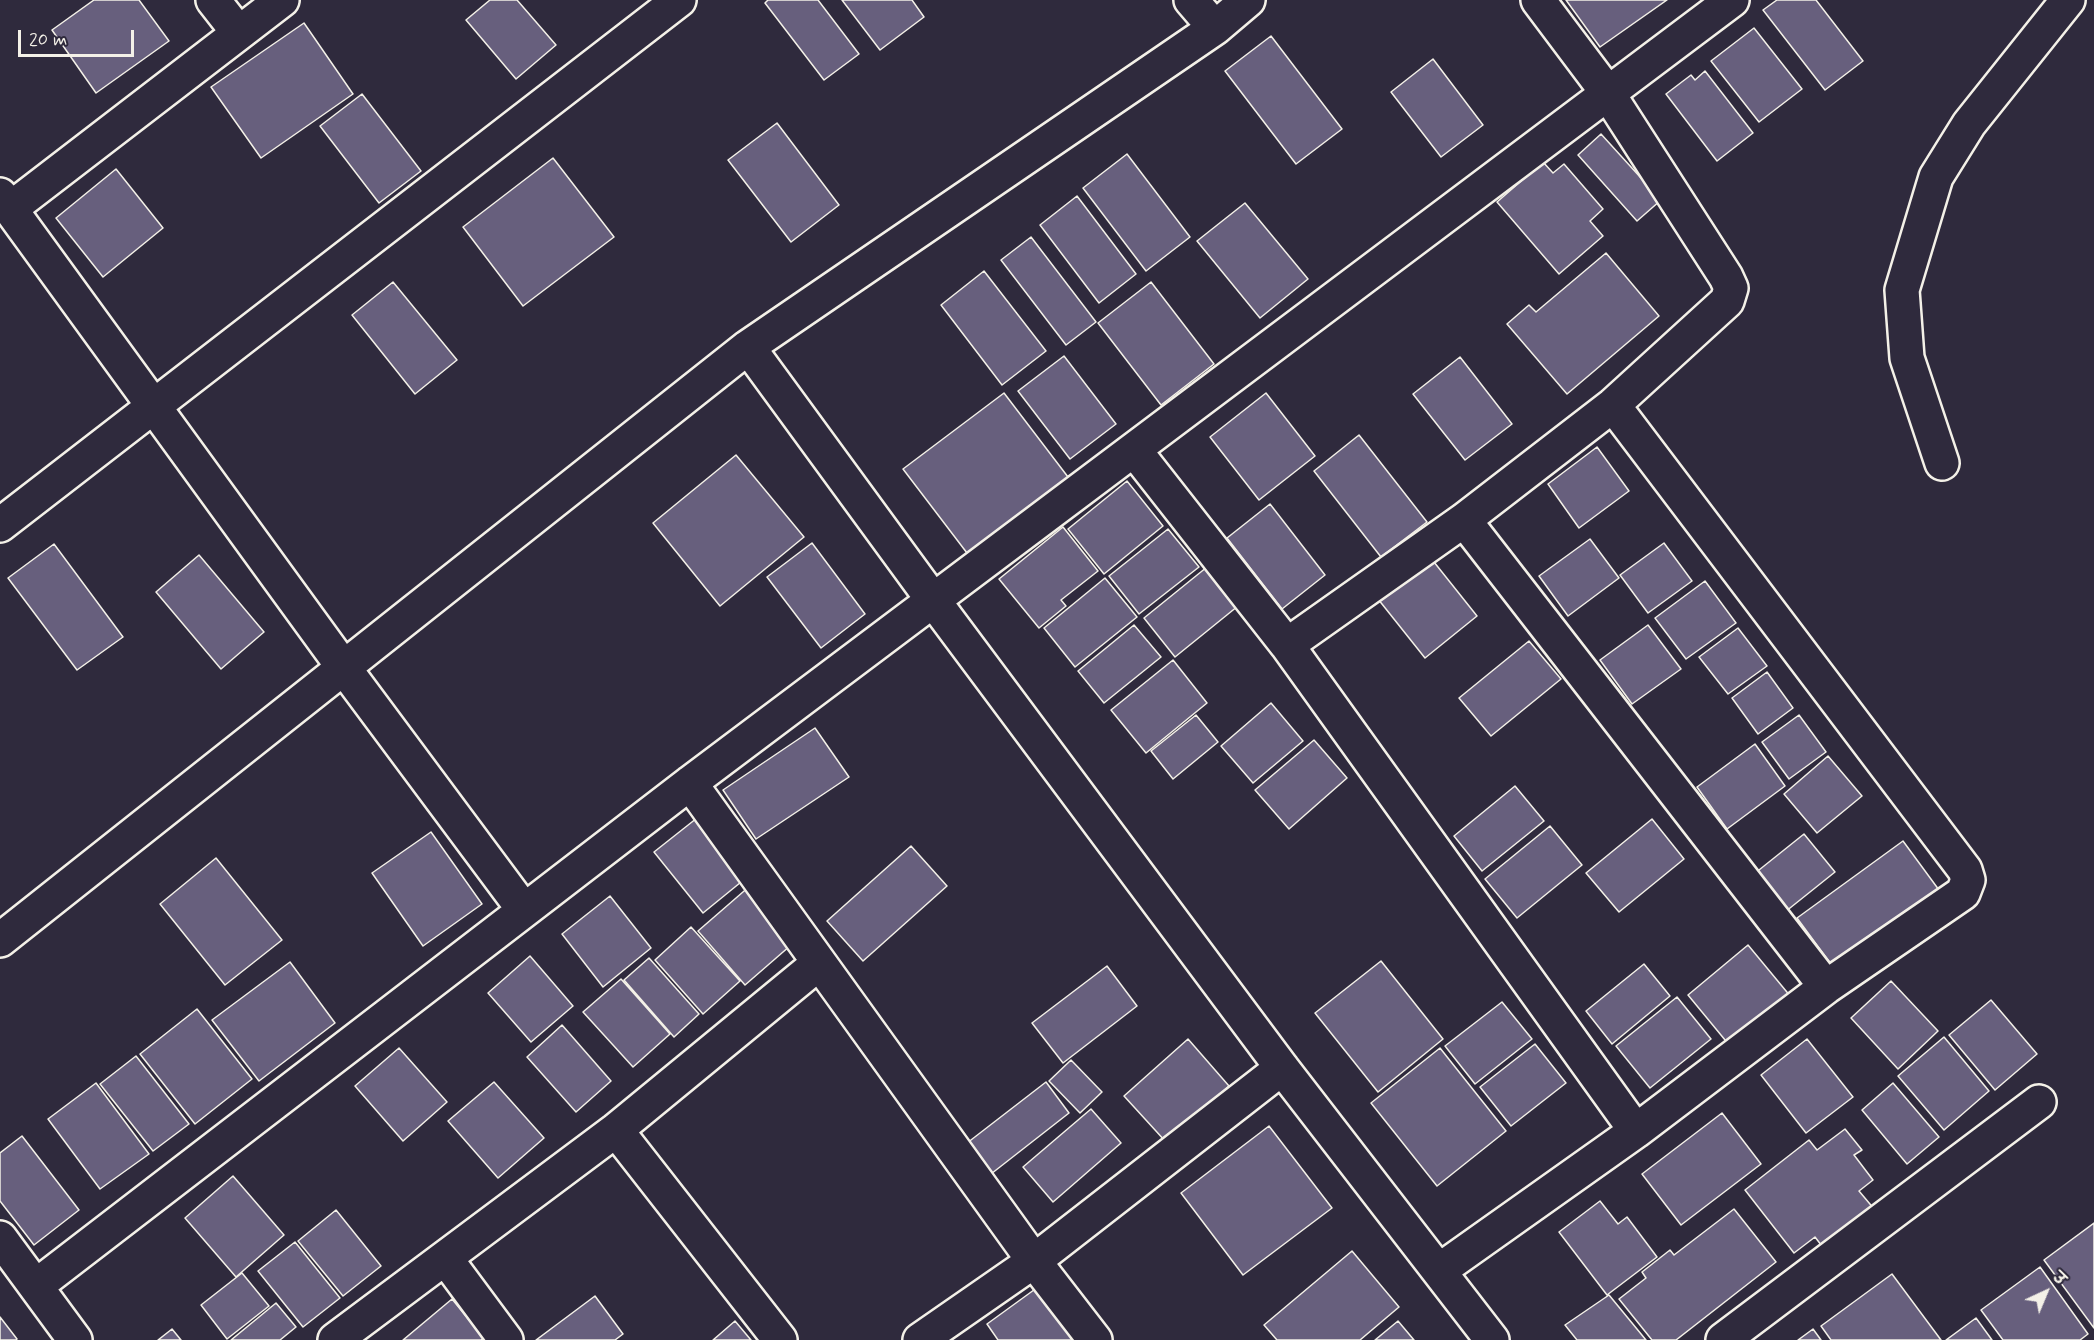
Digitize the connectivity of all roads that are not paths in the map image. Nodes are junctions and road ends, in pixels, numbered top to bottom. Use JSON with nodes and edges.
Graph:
{"nodes":[{"id":1,"x":213,"y":0,"type":"edge"},
{"id":2,"x":282,"y":0,"type":"edge"},
{"id":3,"x":679,"y":0,"type":"edge"},
{"id":4,"x":1191,"y":0,"type":"edge"},
{"id":5,"x":1248,"y":0,"type":"edge"},
{"id":6,"x":1538,"y":0,"type":"edge"},
{"id":7,"x":1732,"y":0,"type":"edge"},
{"id":8,"x":2068,"y":0,"type":"edge"},
{"id":9,"x":1215,"y":28,"type":"junction"},
{"id":10,"x":238,"y":32,"type":"junction"},
{"id":11,"x":1607,"y":92,"type":"junction"},
{"id":12,"x":5,"y":202,"type":"edge"},
{"id":13,"x":748,"y":347,"type":"junction"},
{"id":14,"x":1613,"y":405,"type":"junction"},
{"id":15,"x":152,"y":406,"type":"junction"},
{"id":16,"x":1135,"y":451,"type":"junction"},
{"id":17,"x":1942,"y":463,"type":"dead end"},
{"id":18,"x":1464,"y":520,"type":"junction"},
{"id":19,"x":0,"y":525,"type":"edge"},
{"id":20,"x":933,"y":600,"type":"junction"},
{"id":21,"x":1287,"y":645,"type":"junction"},
{"id":22,"x":344,"y":668,"type":"junction"},
{"id":23,"x":690,"y":783,"type":"junction"},
{"id":24,"x":524,"y":910,"type":"junction"},
{"id":25,"x":0,"y":940,"type":"edge"},
{"id":26,"x":819,"y":963,"type":"junction"},
{"id":27,"x":1826,"y":987,"type":"junction"},
{"id":28,"x":1282,"y":1068,"type":"junction"},
{"id":29,"x":2039,"y":1102,"type":"dead end"},
{"id":30,"x":616,"y":1130,"type":"junction"},
{"id":31,"x":1636,"y":1131,"type":"junction"},
{"id":32,"x":0,"y":1238,"type":"edge"},
{"id":33,"x":446,"y":1259,"type":"junction"},
{"id":34,"x":1034,"y":1261,"type":"junction"},
{"id":35,"x":1440,"y":1270,"type":"junction"},
{"id":36,"x":36,"y":1286,"type":"junction"},
{"id":37,"x":75,"y":1340,"type":"edge"},
{"id":38,"x":335,"y":1340,"type":"edge"},
{"id":39,"x":506,"y":1340,"type":"edge"},
{"id":40,"x":780,"y":1340,"type":"edge"},
{"id":41,"x":920,"y":1340,"type":"edge"},
{"id":42,"x":1095,"y":1340,"type":"edge"},
{"id":43,"x":1492,"y":1340,"type":"edge"},
{"id":44,"x":1723,"y":1340,"type":"edge"}],
"edges":[{"from":1,"to":10,"type":"street"},
{"from":2,"to":10,"type":"street"},
{"from":3,"to":15,"type":"street"},
{"from":4,"to":9,"type":"street"},
{"from":5,"to":9,"type":"street"},
{"from":6,"to":11,"type":"street"},
{"from":7,"to":11,"type":"street"},
{"from":8,"to":17,"type":"street"},
{"from":9,"to":13,"type":"street"},
{"from":10,"to":12,"type":"street"},
{"from":11,"to":14,"type":"street"},
{"from":11,"to":16,"type":"street"},
{"from":12,"to":15,"type":"street"},
{"from":13,"to":20,"type":"street"},
{"from":13,"to":22,"type":"street"},
{"from":14,"to":18,"type":"street"},
{"from":14,"to":27,"type":"street"},
{"from":15,"to":19,"type":"street"},
{"from":15,"to":22,"type":"street"},
{"from":16,"to":20,"type":"street"},
{"from":16,"to":21,"type":"street"},
{"from":18,"to":21,"type":"street"},
{"from":18,"to":27,"type":"street"},
{"from":20,"to":23,"type":"street"},
{"from":20,"to":28,"type":"street"},
{"from":21,"to":31,"type":"street"},
{"from":22,"to":24,"type":"street"},
{"from":22,"to":25,"type":"street"},
{"from":23,"to":24,"type":"street"},
{"from":23,"to":26,"type":"street"},
{"from":24,"to":36,"type":"street"},
{"from":26,"to":30,"type":"street"},
{"from":26,"to":34,"type":"street"},
{"from":27,"to":31,"type":"street"},
{"from":28,"to":34,"type":"street"},
{"from":28,"to":35,"type":"street"},
{"from":29,"to":44,"type":"street"},
{"from":30,"to":33,"type":"street"},
{"from":30,"to":40,"type":"street"},
{"from":31,"to":35,"type":"street"},
{"from":32,"to":36,"type":"street"},
{"from":33,"to":38,"type":"street"},
{"from":33,"to":39,"type":"street"},
{"from":34,"to":41,"type":"street"},
{"from":34,"to":42,"type":"street"},
{"from":35,"to":43,"type":"street"},
{"from":36,"to":37,"type":"street"}]}
